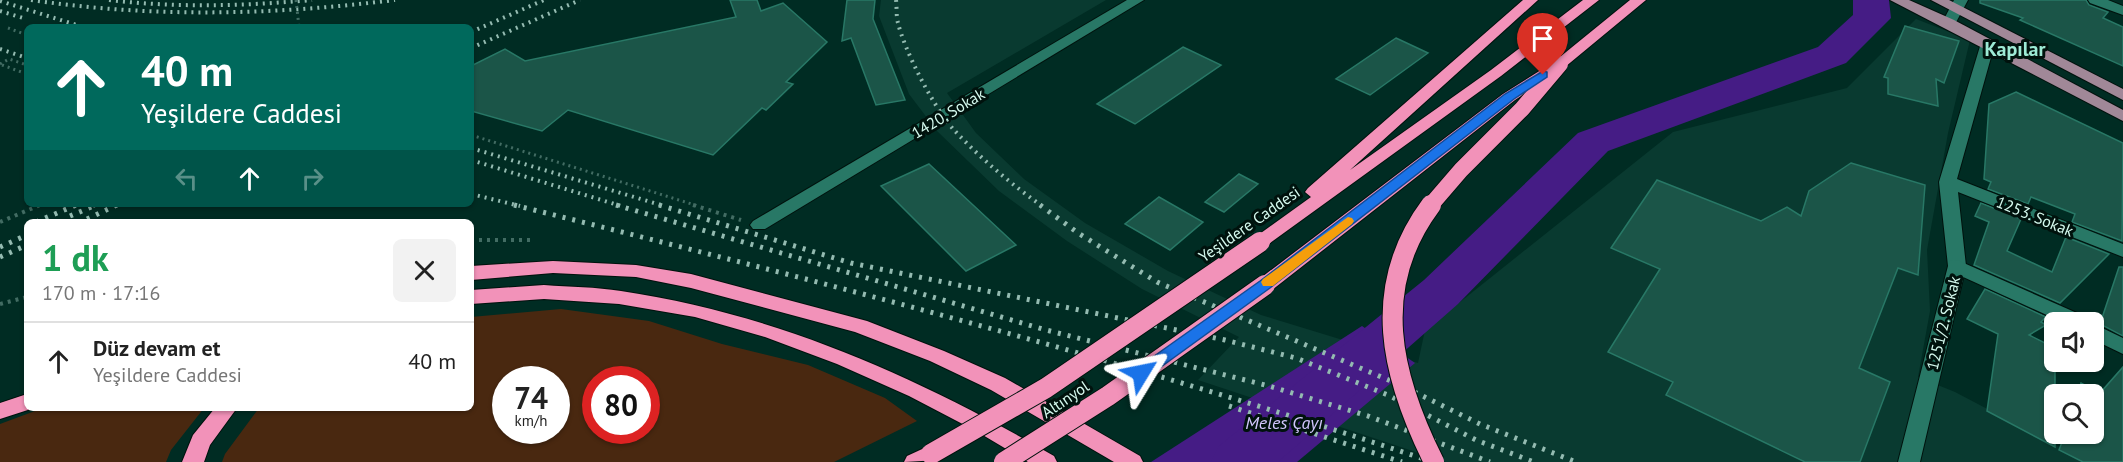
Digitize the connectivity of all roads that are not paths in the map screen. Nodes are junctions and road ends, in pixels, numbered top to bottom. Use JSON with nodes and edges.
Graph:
{"nodes":[{"id":1,"x":1137,"y":0,"type":"edge"},
{"id":2,"x":1531,"y":0,"type":"edge"},
{"id":3,"x":1592,"y":0,"type":"edge"},
{"id":4,"x":1639,"y":0,"type":"edge"},
{"id":5,"x":1897,"y":0,"type":"edge"},
{"id":6,"x":1938,"y":0,"type":"edge"},
{"id":7,"x":2095,"y":0,"type":"edge"},
{"id":8,"x":1959,"y":4,"type":"edge"},
{"id":9,"x":2123,"y":11,"type":"edge"},
{"id":10,"x":1949,"y":23,"type":"junction"},
{"id":11,"x":1988,"y":43,"type":"junction"},
{"id":12,"x":1560,"y":63,"type":"junction"},
{"id":13,"x":2123,"y":94,"type":"edge"},
{"id":14,"x":2123,"y":116,"type":"edge"},
{"id":15,"x":1948,"y":182,"type":"junction"},
{"id":16,"x":759,"y":225,"type":"road end"},
{"id":17,"x":1260,"y":242,"type":"junction"},
{"id":18,"x":2123,"y":251,"type":"edge"},
{"id":19,"x":1957,"y":266,"type":"junction"},
{"id":20,"x":474,"y":273,"type":"edge"},
{"id":21,"x":474,"y":297,"type":"edge"},
{"id":22,"x":2057,"y":312,"type":"edge"},
{"id":23,"x":2104,"y":337,"type":"edge"},
{"id":24,"x":2123,"y":347,"type":"edge"},
{"id":25,"x":24,"y":403,"type":"edge"},
{"id":26,"x":0,"y":411,"type":"edge"},
{"id":27,"x":225,"y":411,"type":"edge"},
{"id":28,"x":923,"y":458,"type":"edge"},
{"id":29,"x":193,"y":462,"type":"edge"},
{"id":30,"x":1004,"y":462,"type":"edge"},
{"id":31,"x":1046,"y":462,"type":"edge"},
{"id":32,"x":1132,"y":462,"type":"edge"},
{"id":33,"x":1434,"y":462,"type":"edge"},
{"id":34,"x":1909,"y":462,"type":"edge"}],
"edges":[{"from":1,"to":16,"type":"street","name":"1420. Sokak"},
{"from":2,"to":17,"type":"highway"},
{"from":3,"to":17,"type":"highway","name":"Yeşildere Caddesi"},
{"from":4,"to":12,"type":"highway"},
{"from":5,"to":10,"type":"main road"},
{"from":6,"to":8,"type":"main road"},
{"from":7,"to":9,"type":"street"},
{"from":8,"to":10,"type":"street"},
{"from":8,"to":13,"type":"main road"},
{"from":10,"to":11,"type":"main road"},
{"from":11,"to":14,"type":"main road"},
{"from":11,"to":15,"type":"street","name":"1251/2. Sokak"},
{"from":12,"to":30,"type":"highway","name":"Altınyol","bridge":true},
{"from":12,"to":33,"type":"highway","bridge":true},
{"from":15,"to":18,"type":"street","name":"1253. Sokak"},
{"from":15,"to":19,"type":"street","name":"1251/2. Sokak"},
{"from":17,"to":28,"type":"highway","name":"Yeşildere Caddesi","bridge":true},
{"from":19,"to":22,"type":"street"},
{"from":19,"to":34,"type":"street","name":"1251/2. Sokak"},
{"from":20,"to":32,"type":"highway"},
{"from":21,"to":31,"type":"highway"},
{"from":23,"to":24,"type":"street"},
{"from":25,"to":26,"type":"highway"},
{"from":27,"to":29,"type":"highway"}]}
